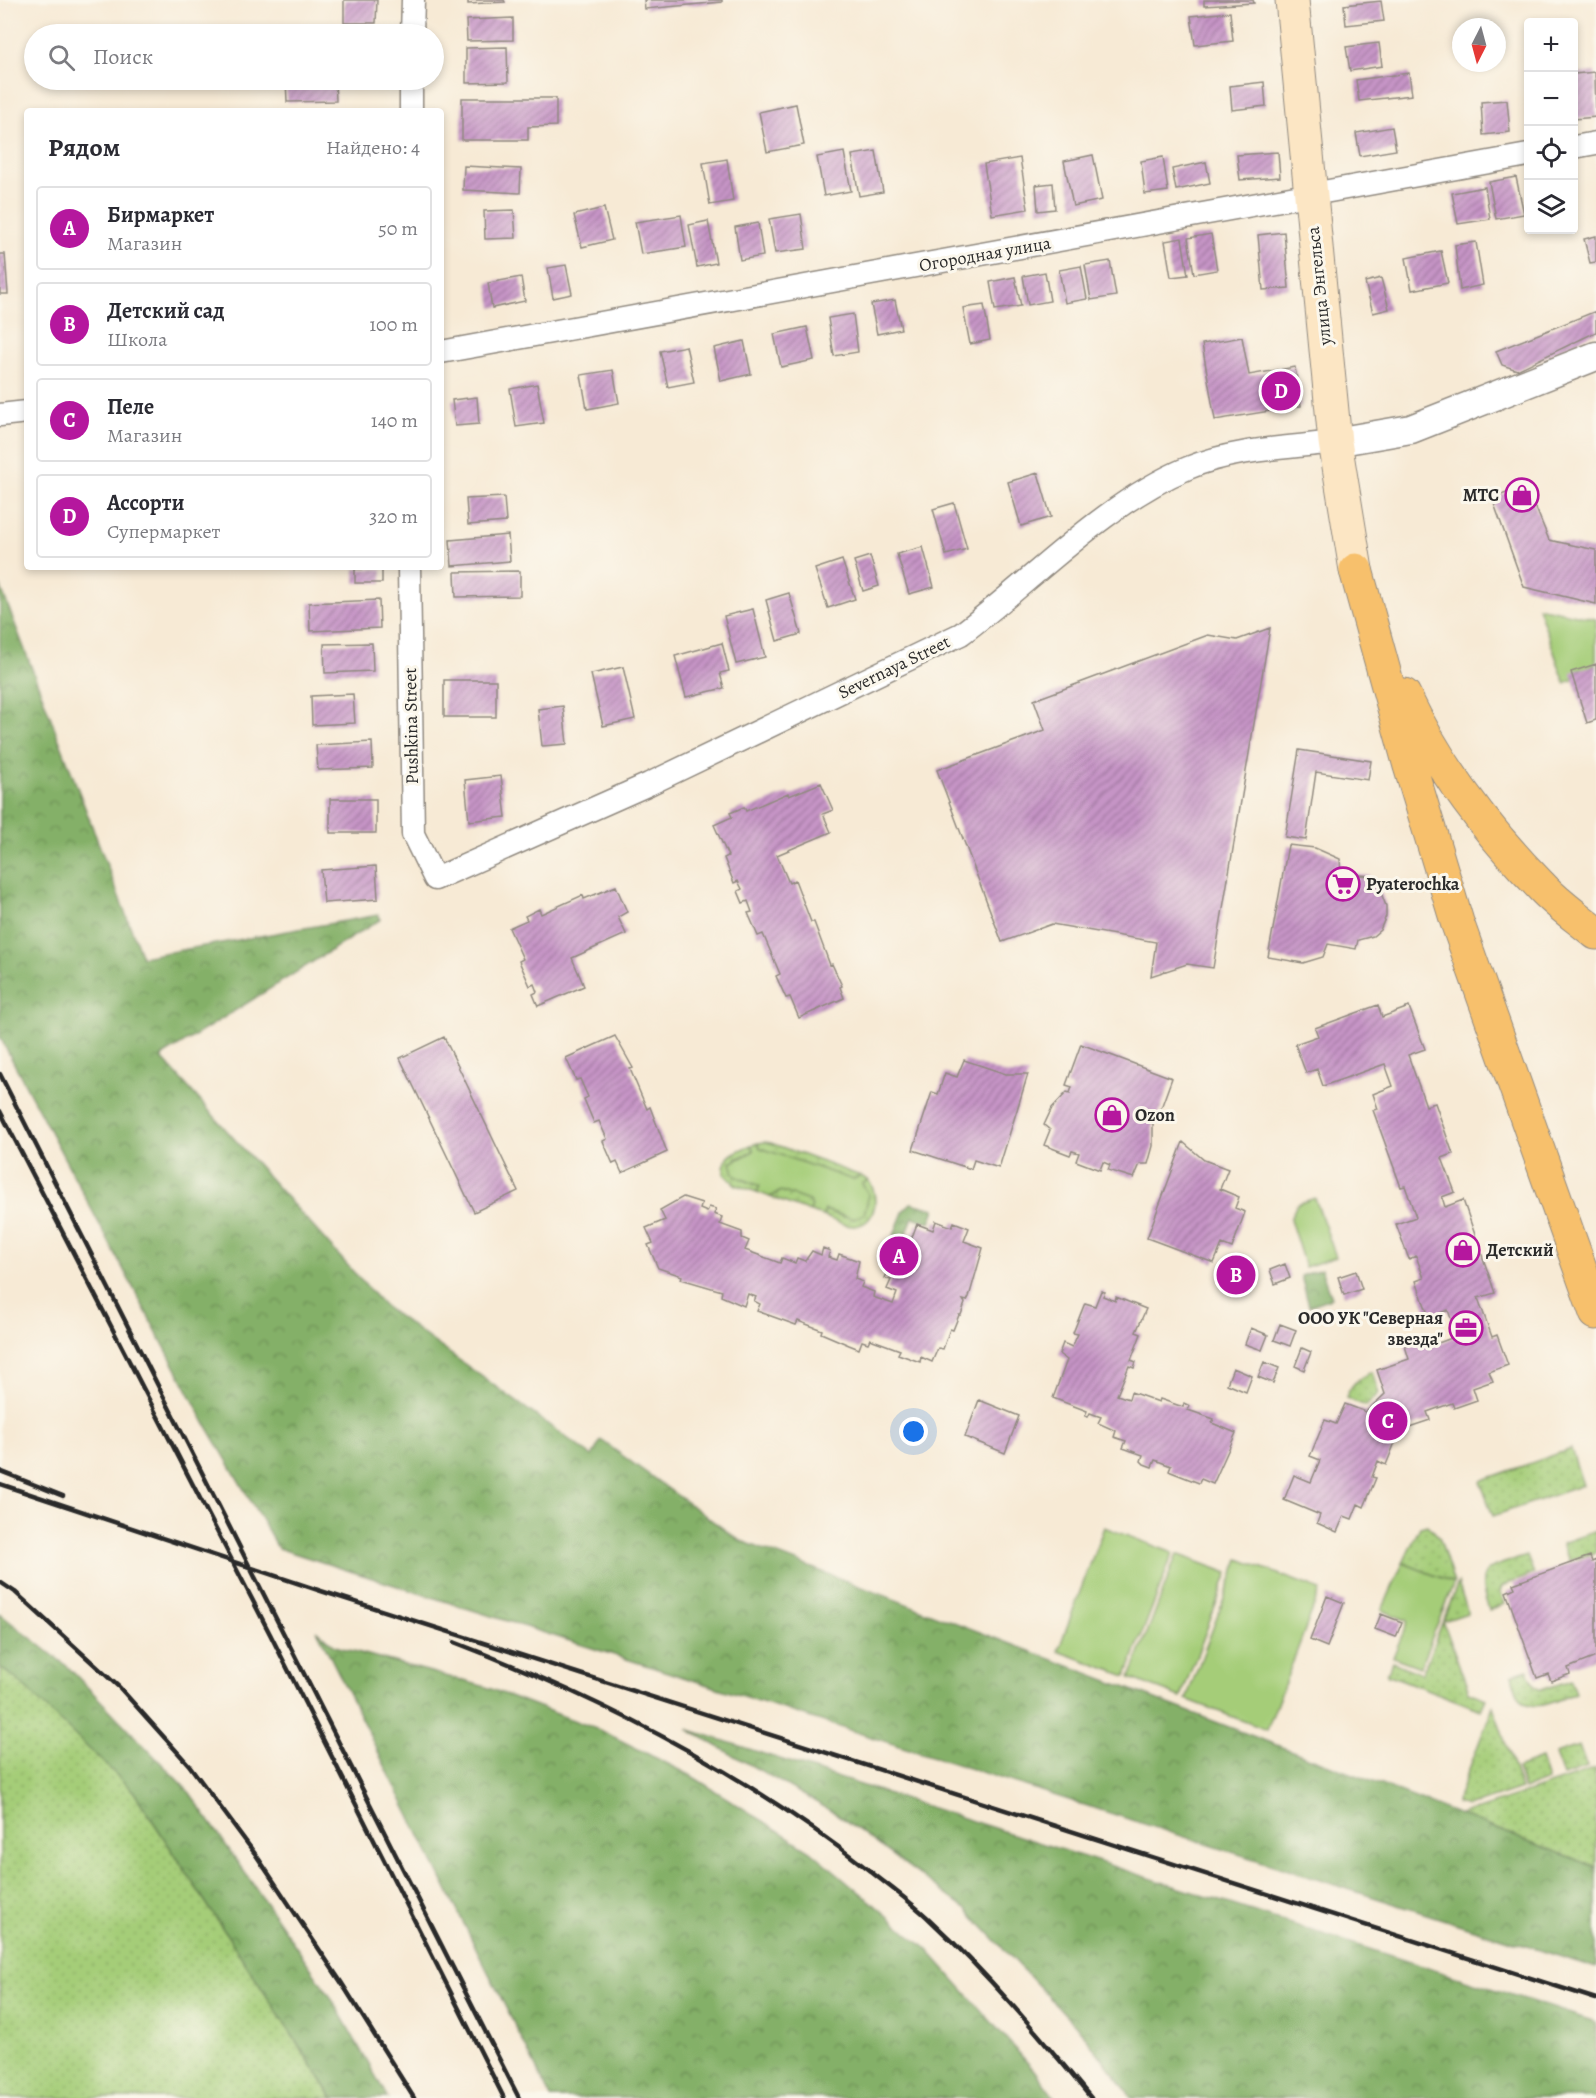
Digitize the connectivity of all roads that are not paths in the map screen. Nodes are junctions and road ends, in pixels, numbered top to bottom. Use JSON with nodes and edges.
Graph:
{"nodes":[{"id":1,"x":413,"y":0,"type":"edge"},
{"id":2,"x":1292,"y":0,"type":"edge"},
{"id":3,"x":412,"y":24,"type":"edge"},
{"id":4,"x":411,"y":90,"type":"edge"},
{"id":5,"x":411,"y":108,"type":"edge"},
{"id":6,"x":1596,"y":143,"type":"edge"},
{"id":7,"x":1578,"y":146,"type":"edge"},
{"id":8,"x":1524,"y":156,"type":"edge"},
{"id":9,"x":1310,"y":195,"type":"junction"},
{"id":10,"x":444,"y":351,"type":"edge"},
{"id":11,"x":1596,"y":356,"type":"edge"},
{"id":12,"x":24,"y":412,"type":"edge"},
{"id":13,"x":0,"y":415,"type":"edge"},
{"id":14,"x":1335,"y":442,"type":"junction"},
{"id":15,"x":408,"y":570,"type":"edge"},
{"id":16,"x":1356,"y":570,"type":"junction"},
{"id":17,"x":435,"y":879,"type":"joint"},
{"id":18,"x":1596,"y":933,"type":"edge"},
{"id":19,"x":1596,"y":1313,"type":"edge"}],
"edges":[{"from":1,"to":3,"type":"street"},
{"from":2,"to":9,"type":"main road","name":"улица Энгельса"},
{"from":4,"to":5,"type":"street"},
{"from":6,"to":7,"type":"street"},
{"from":8,"to":9,"type":"street","name":"Огородная улица"},
{"from":9,"to":10,"type":"street","name":"Огородная улица"},
{"from":9,"to":14,"type":"main road","name":"улица Энгельса"},
{"from":11,"to":14,"type":"street"},
{"from":12,"to":13,"type":"street"},
{"from":14,"to":16,"type":"main road","name":"улица Энгельса"},
{"from":14,"to":17,"type":"street","name":"Severnaya Street"},
{"from":15,"to":17,"type":"street","name":"Pushkina Street"},
{"from":16,"to":18,"type":"highway"},
{"from":16,"to":19,"type":"highway"}]}
